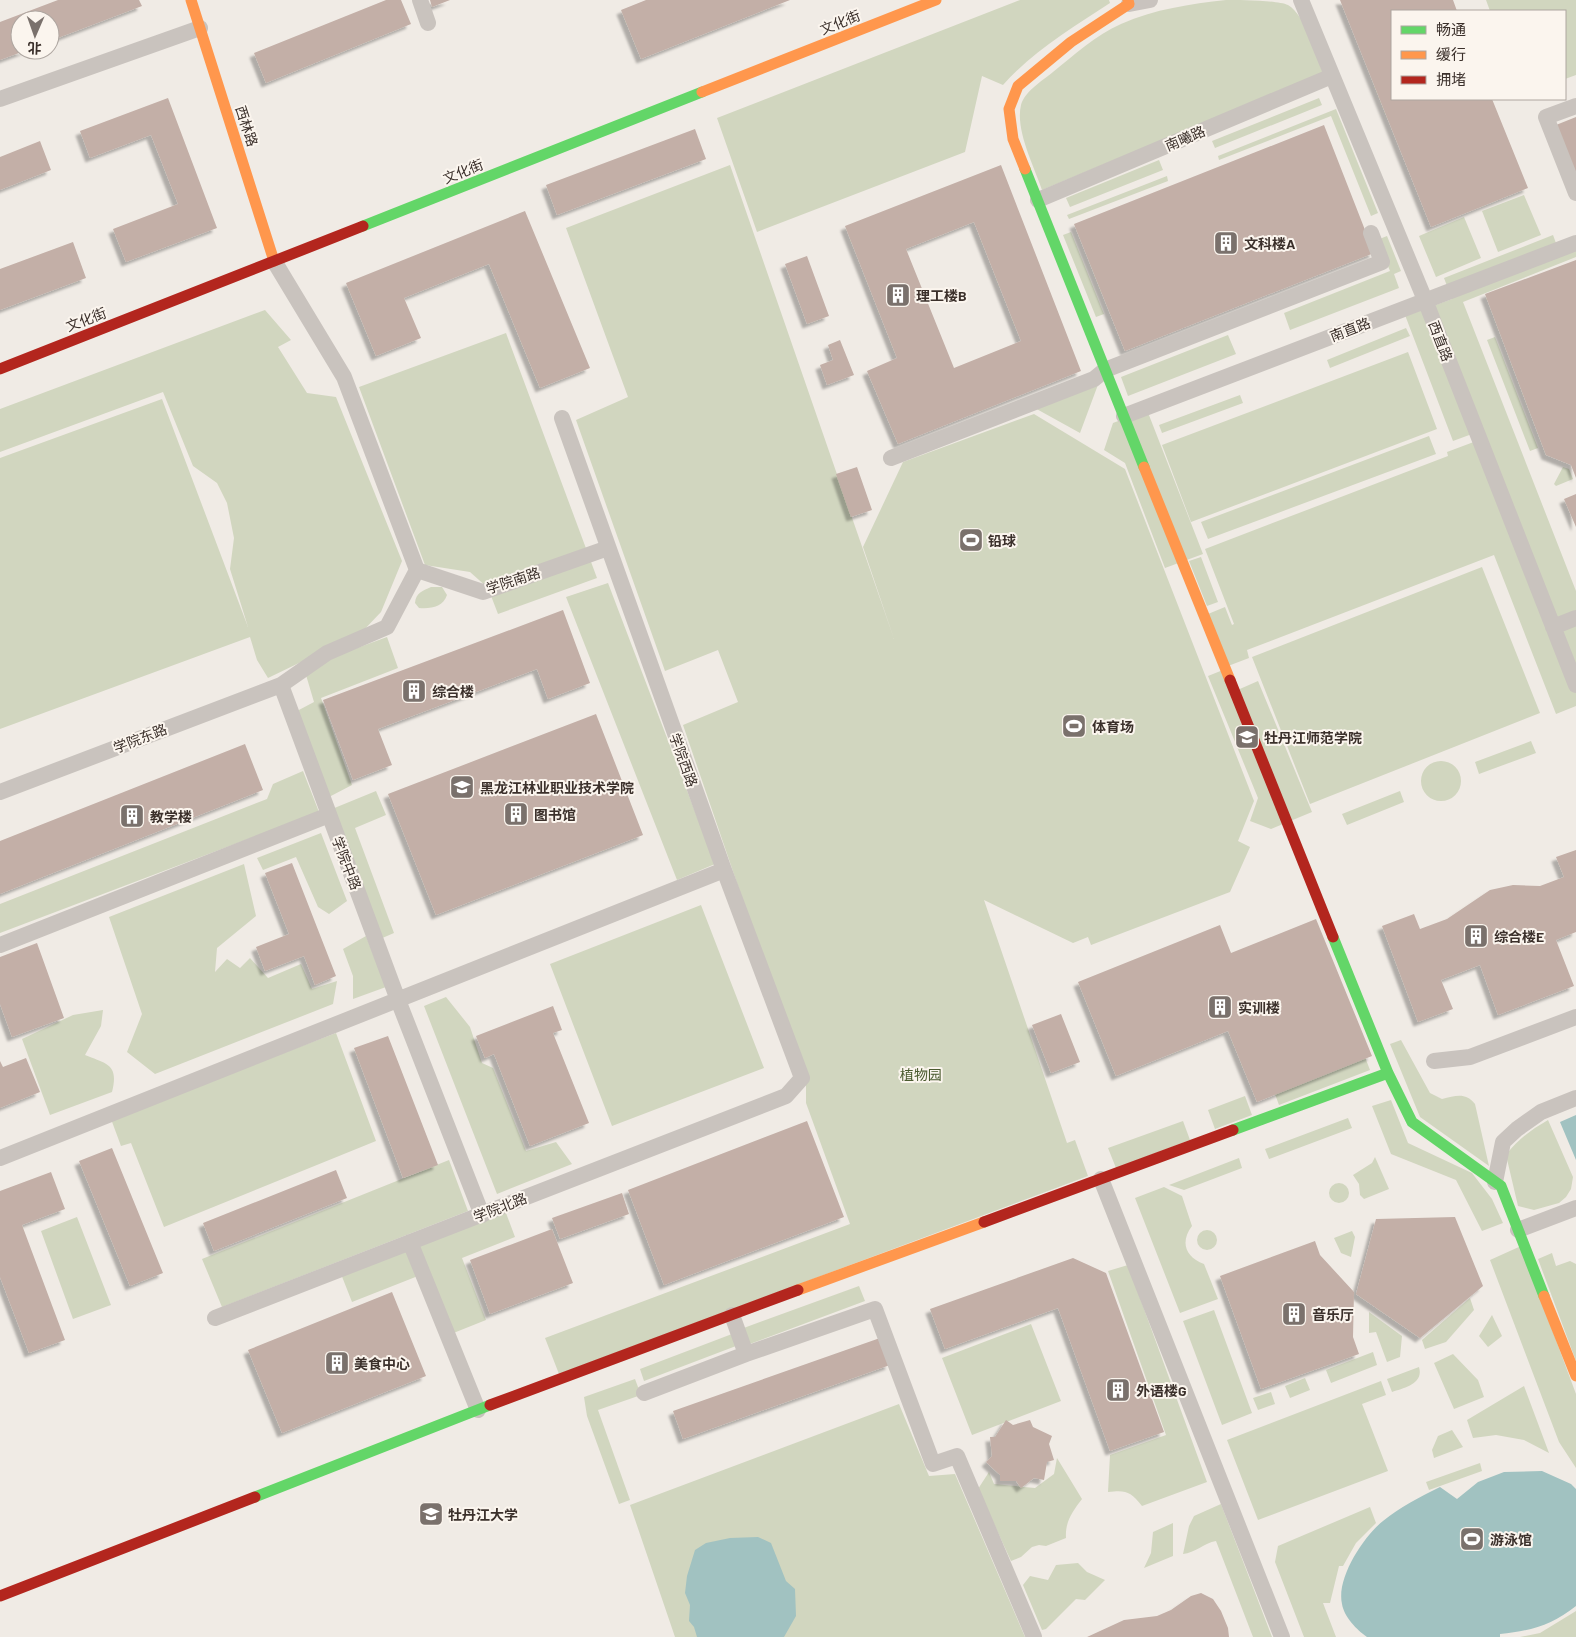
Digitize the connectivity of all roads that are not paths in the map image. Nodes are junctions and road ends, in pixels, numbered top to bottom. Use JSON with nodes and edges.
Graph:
{"nodes":[{"id":1,"x":191,"y":0,"type":"edge"},
{"id":2,"x":420,"y":0,"type":"edge"},
{"id":3,"x":936,"y":0,"type":"edge"},
{"id":4,"x":1150,"y":0,"type":"edge"},
{"id":5,"x":1301,"y":0,"type":"edge"},
{"id":6,"x":1128,"y":2,"type":"edge"},
{"id":7,"x":428,"y":23,"type":"dead end"},
{"id":8,"x":200,"y":28,"type":"junction"},
{"id":9,"x":1332,"y":76,"type":"junction"},
{"id":10,"x":0,"y":98,"type":"edge"},
{"id":11,"x":1576,"y":106,"type":"edge"},
{"id":12,"x":1576,"y":193,"type":"edge"},
{"id":13,"x":1038,"y":200,"type":"junction"},
{"id":14,"x":1371,"y":233,"type":"dead end"},
{"id":15,"x":1576,"y":243,"type":"edge"},
{"id":16,"x":274,"y":261,"type":"junction"},
{"id":17,"x":1425,"y":300,"type":"junction"},
{"id":18,"x":0,"y":369,"type":"edge"},
{"id":19,"x":1104,"y":370,"type":"junction"},
{"id":20,"x":1124,"y":416,"type":"junction"},
{"id":21,"x":562,"y":418,"type":"dead end"},
{"id":22,"x":891,"y":458,"type":"dead end"},
{"id":23,"x":608,"y":548,"type":"junction"},
{"id":24,"x":417,"y":570,"type":"junction"},
{"id":25,"x":1576,"y":618,"type":"edge"},
{"id":26,"x":1553,"y":627,"type":"junction"},
{"id":27,"x":281,"y":685,"type":"junction"},
{"id":28,"x":1576,"y":685,"type":"edge"},
{"id":29,"x":0,"y":792,"type":"edge"},
{"id":30,"x":329,"y":814,"type":"junction"},
{"id":31,"x":724,"y":870,"type":"junction"},
{"id":32,"x":0,"y":945,"type":"edge"},
{"id":33,"x":398,"y":1000,"type":"junction"},
{"id":34,"x":1576,"y":1017,"type":"edge"},
{"id":35,"x":1434,"y":1061,"type":"dead end"},
{"id":36,"x":1388,"y":1073,"type":"junction"},
{"id":37,"x":786,"y":1096,"type":"joint"},
{"id":38,"x":1576,"y":1098,"type":"edge"},
{"id":39,"x":0,"y":1158,"type":"edge"},
{"id":40,"x":1101,"y":1179,"type":"junction"},
{"id":41,"x":1495,"y":1182,"type":"junction"},
{"id":42,"x":1576,"y":1208,"type":"edge"},
{"id":43,"x":482,"y":1214,"type":"junction"},
{"id":44,"x":1518,"y":1230,"type":"junction"},
{"id":45,"x":410,"y":1242,"type":"junction"},
{"id":46,"x":732,"y":1315,"type":"junction"},
{"id":47,"x":215,"y":1318,"type":"dead end"},
{"id":48,"x":746,"y":1354,"type":"junction"},
{"id":49,"x":1576,"y":1376,"type":"edge"},
{"id":50,"x":644,"y":1393,"type":"dead end"},
{"id":51,"x":478,"y":1410,"type":"junction"},
{"id":52,"x":0,"y":1596,"type":"edge"},
{"id":53,"x":1034,"y":1637,"type":"edge"},
{"id":54,"x":1282,"y":1637,"type":"edge"}],
"edges":[{"from":1,"to":8,"type":"street","name":"西林路"},
{"from":2,"to":7,"type":"street"},
{"from":3,"to":16,"type":"street","name":"文化街"},
{"from":4,"to":6,"type":"street"},
{"from":5,"to":9,"type":"street","name":"西直路"},
{"from":6,"to":13,"type":"street"},
{"from":8,"to":10,"type":"street"},
{"from":8,"to":16,"type":"street","name":"西林路"},
{"from":9,"to":13,"type":"street","name":"南曦路"},
{"from":9,"to":17,"type":"street","name":"西直路"},
{"from":11,"to":12,"type":"street"},
{"from":13,"to":19,"type":"street"},
{"from":14,"to":19,"type":"street"},
{"from":15,"to":17,"type":"street","name":"南直路"},
{"from":16,"to":18,"type":"street","name":"文化街"},
{"from":16,"to":24,"type":"street"},
{"from":17,"to":20,"type":"street","name":"南直路"},
{"from":17,"to":26,"type":"street","name":"西直路"},
{"from":19,"to":20,"type":"street"},
{"from":19,"to":22,"type":"street"},
{"from":20,"to":36,"type":"street"},
{"from":21,"to":23,"type":"street","name":"学院西路"},
{"from":23,"to":24,"type":"street","name":"学院南路"},
{"from":23,"to":31,"type":"street","name":"学院西路"},
{"from":24,"to":27,"type":"street"},
{"from":25,"to":26,"type":"street"},
{"from":26,"to":28,"type":"street","name":"西直路"},
{"from":27,"to":29,"type":"street","name":"学院东路"},
{"from":27,"to":30,"type":"street","name":"学院中路"},
{"from":30,"to":32,"type":"street"},
{"from":30,"to":33,"type":"street","name":"学院中路"},
{"from":31,"to":33,"type":"street"},
{"from":31,"to":37,"type":"street","name":"学院西路"},
{"from":33,"to":39,"type":"street"},
{"from":33,"to":43,"type":"street","name":"学院中路"},
{"from":34,"to":35,"type":"street"},
{"from":36,"to":40,"type":"street"},
{"from":36,"to":41,"type":"street"},
{"from":37,"to":43,"type":"street","name":"学院北路"},
{"from":38,"to":41,"type":"street"},
{"from":40,"to":46,"type":"street"},
{"from":40,"to":54,"type":"street"},
{"from":41,"to":44,"type":"street"},
{"from":42,"to":44,"type":"street"},
{"from":43,"to":45,"type":"street","name":"学院北路"},
{"from":44,"to":49,"type":"street"},
{"from":45,"to":47,"type":"street","name":"学院北路"},
{"from":45,"to":51,"type":"street"},
{"from":46,"to":48,"type":"street"},
{"from":46,"to":51,"type":"street"},
{"from":48,"to":50,"type":"street"},
{"from":48,"to":53,"type":"street"},
{"from":51,"to":52,"type":"street"}]}
